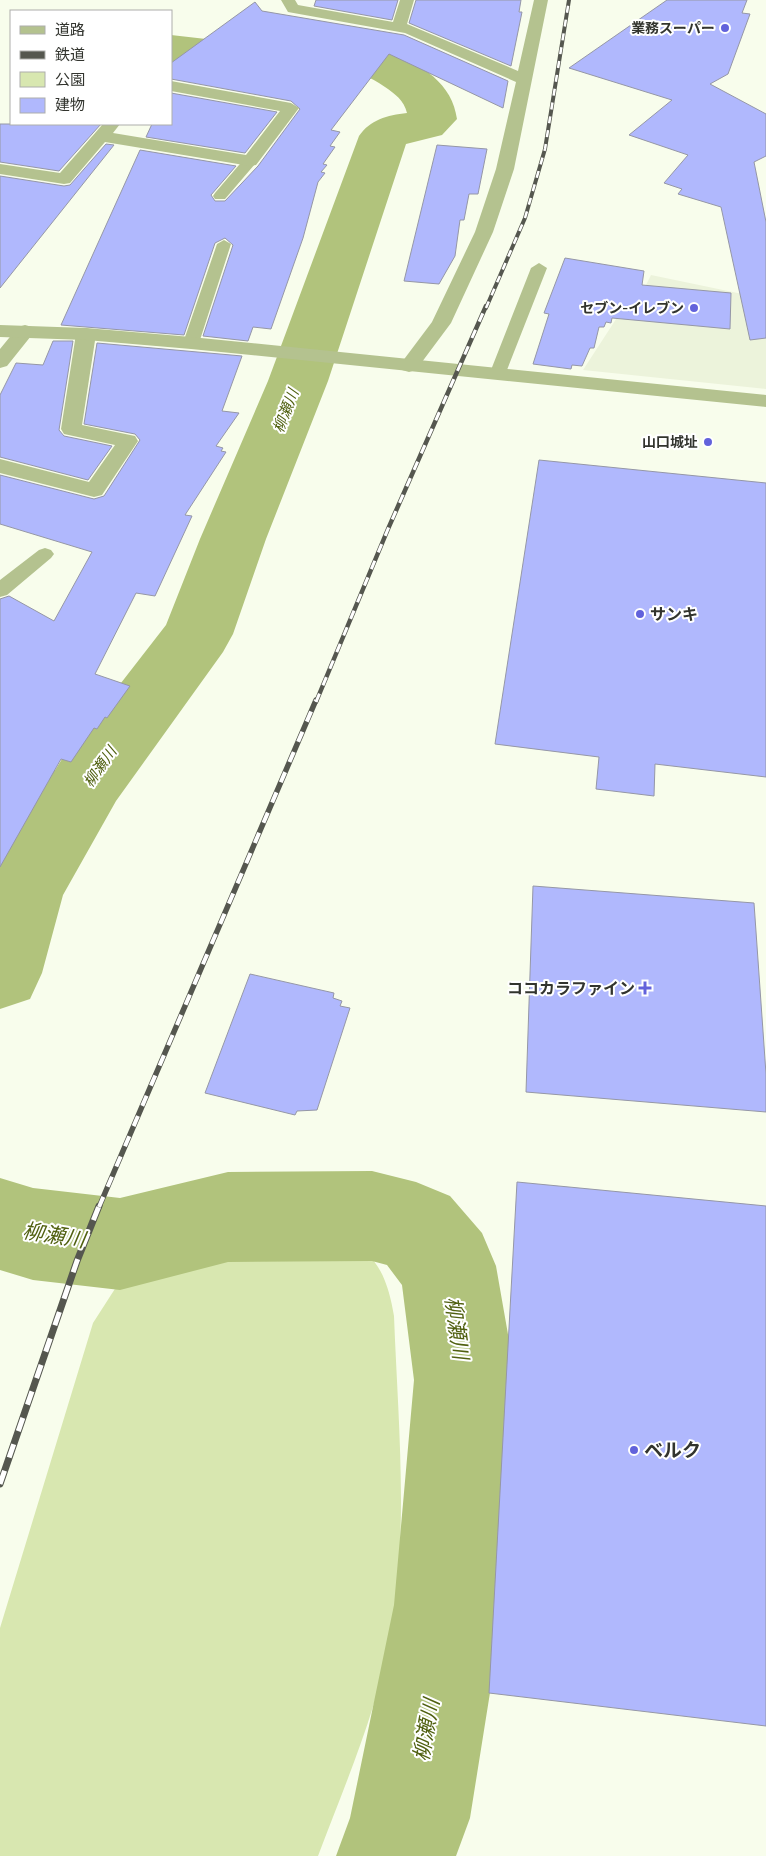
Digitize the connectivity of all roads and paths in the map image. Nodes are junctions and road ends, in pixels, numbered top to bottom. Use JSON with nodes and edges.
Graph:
{"nodes":[{"id":1,"x":288,"y":0,"type":"edge"},
{"id":2,"x":407,"y":0,"type":"edge"},
{"id":3,"x":541,"y":0,"type":"edge"},
{"id":4,"x":399,"y":28,"type":"junction"},
{"id":5,"x":524,"y":80,"type":"junction"},
{"id":6,"x":172,"y":86,"type":"edge"},
{"id":7,"x":107,"y":130,"type":"edge"},
{"id":8,"x":250,"y":161,"type":"junction"},
{"id":9,"x":0,"y":169,"type":"edge"},
{"id":10,"x":220,"y":196,"type":"dead end"},
{"id":11,"x":224,"y":244,"type":"dead end"},
{"id":12,"x":539,"y":268,"type":"dead end"},
{"id":13,"x":0,"y":331,"type":"edge"},
{"id":14,"x":25,"y":332,"type":"junction"},
{"id":15,"x":86,"y":334,"type":"junction"},
{"id":16,"x":191,"y":343,"type":"junction"},
{"id":17,"x":0,"y":362,"type":"edge"},
{"id":18,"x":410,"y":366,"type":"junction"},
{"id":19,"x":497,"y":375,"type":"junction"},
{"id":20,"x":766,"y":401,"type":"edge"},
{"id":21,"x":0,"y":466,"type":"edge"},
{"id":22,"x":45,"y":554,"type":"dead end"},
{"id":23,"x":0,"y":590,"type":"edge"}],
"edges":[{"from":1,"to":4,"type":"street"},
{"from":2,"to":4,"type":"street"},
{"from":3,"to":5,"type":"street"},
{"from":4,"to":5,"type":"street"},
{"from":5,"to":18,"type":"street"},
{"from":6,"to":8,"type":"street"},
{"from":7,"to":8,"type":"street"},
{"from":7,"to":9,"type":"street"},
{"from":8,"to":10,"type":"lane"},
{"from":11,"to":16,"type":"lane"},
{"from":12,"to":19,"type":"lane"},
{"from":13,"to":14,"type":"street"},
{"from":14,"to":15,"type":"street"},
{"from":14,"to":17,"type":"street"},
{"from":15,"to":16,"type":"street"},
{"from":15,"to":21,"type":"street"},
{"from":16,"to":18,"type":"street"},
{"from":18,"to":19,"type":"street"},
{"from":19,"to":20,"type":"street"},
{"from":22,"to":23,"type":"lane"}]}
